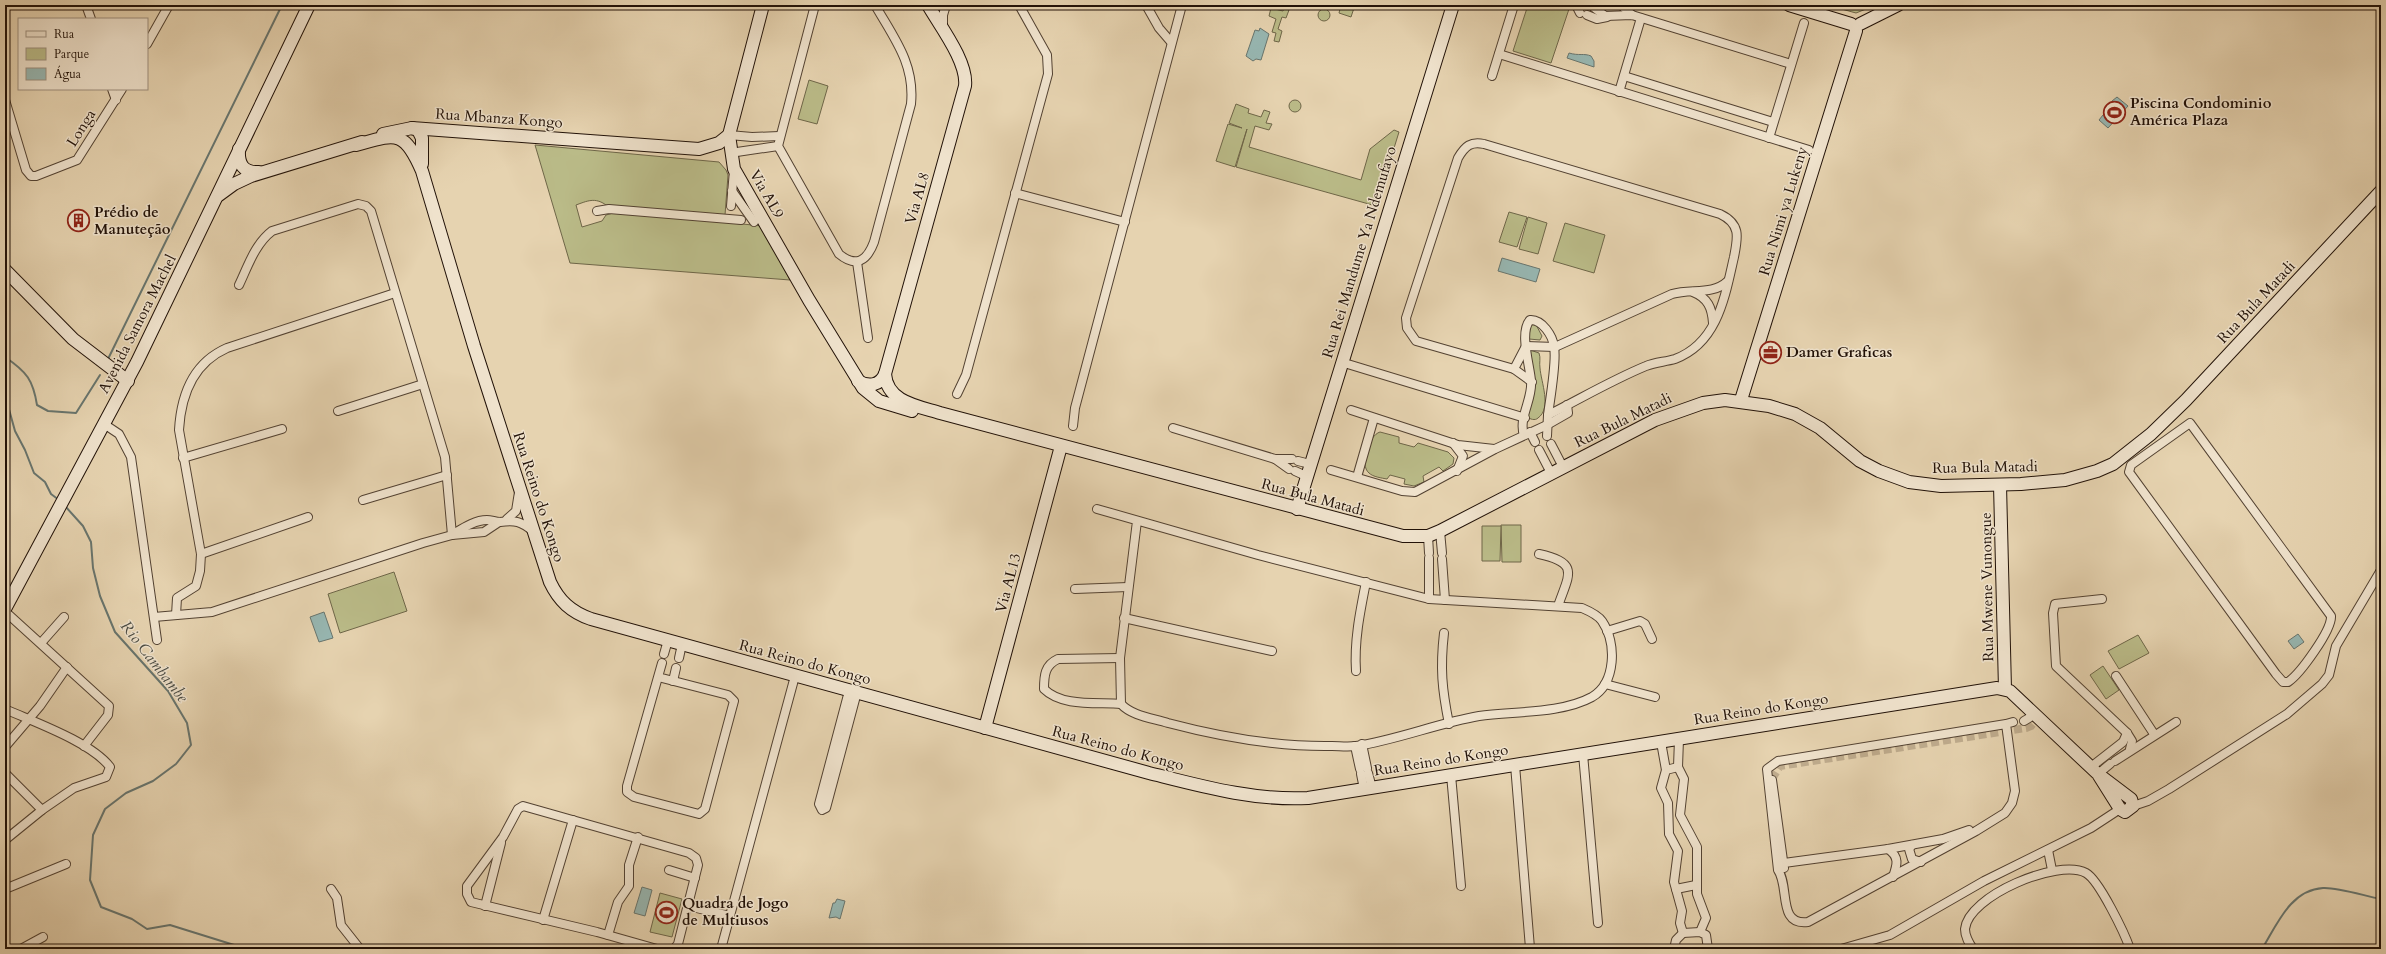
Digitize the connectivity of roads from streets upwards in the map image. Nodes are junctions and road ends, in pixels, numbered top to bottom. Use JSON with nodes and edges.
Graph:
{"nodes":[{"id":1,"x":86,"y":5,"type":"edge"},
{"id":2,"x":169,"y":5,"type":"edge"},
{"id":3,"x":309,"y":5,"type":"edge"},
{"id":4,"x":763,"y":5,"type":"edge"},
{"id":5,"x":815,"y":5,"type":"edge"},
{"id":6,"x":875,"y":5,"type":"edge"},
{"id":7,"x":928,"y":5,"type":"edge"},
{"id":8,"x":946,"y":5,"type":"edge"},
{"id":9,"x":1018,"y":5,"type":"edge"},
{"id":10,"x":1146,"y":5,"type":"edge"},
{"id":11,"x":1182,"y":5,"type":"edge"},
{"id":12,"x":1453,"y":5,"type":"edge"},
{"id":13,"x":1514,"y":5,"type":"edge"},
{"id":14,"x":1576,"y":5,"type":"edge"},
{"id":15,"x":1591,"y":5,"type":"edge"},
{"id":16,"x":1621,"y":5,"type":"edge"},
{"id":17,"x":1789,"y":5,"type":"edge"},
{"id":18,"x":1898,"y":5,"type":"edge"},
{"id":19,"x":1598,"y":8,"type":"edge"},
{"id":20,"x":1632,"y":15,"type":"junction"},
{"id":21,"x":1611,"y":16,"type":"junction"},
{"id":22,"x":90,"y":18,"type":"edge"},
{"id":23,"x":1641,"y":18,"type":"junction"},
{"id":24,"x":1804,"y":22,"type":"dead end"},
{"id":25,"x":1856,"y":27,"type":"junction"},
{"id":26,"x":944,"y":31,"type":"junction"},
{"id":27,"x":148,"y":42,"type":"edge"},
{"id":28,"x":1171,"y":42,"type":"junction"},
{"id":29,"x":1499,"y":54,"type":"junction"},
{"id":30,"x":1791,"y":64,"type":"junction"},
{"id":31,"x":1492,"y":76,"type":"dead end"},
{"id":32,"x":1624,"y":76,"type":"junction"},
{"id":33,"x":112,"y":90,"type":"edge"},
{"id":34,"x":121,"y":90,"type":"edge"},
{"id":35,"x":1619,"y":92,"type":"junction"},
{"id":36,"x":5,"y":100,"type":"edge"},
{"id":37,"x":116,"y":100,"type":"junction"},
{"id":38,"x":1773,"y":122,"type":"junction"},
{"id":39,"x":412,"y":128,"type":"junction"},
{"id":40,"x":729,"y":135,"type":"junction"},
{"id":41,"x":779,"y":136,"type":"junction"},
{"id":42,"x":1768,"y":138,"type":"junction"},
{"id":43,"x":356,"y":145,"type":"junction"},
{"id":44,"x":778,"y":146,"type":"junction"},
{"id":45,"x":239,"y":148,"type":"junction"},
{"id":46,"x":1809,"y":150,"type":"dead end"},
{"id":47,"x":730,"y":153,"type":"junction"},
{"id":48,"x":734,"y":169,"type":"junction"},
{"id":49,"x":270,"y":171,"type":"junction"},
{"id":50,"x":422,"y":171,"type":"junction"},
{"id":51,"x":732,"y":191,"type":"junction"},
{"id":52,"x":2381,"y":191,"type":"edge"},
{"id":53,"x":1015,"y":193,"type":"junction"},
{"id":54,"x":218,"y":196,"type":"junction"},
{"id":55,"x":597,"y":211,"type":"dead end"},
{"id":56,"x":731,"y":212,"type":"junction"},
{"id":57,"x":752,"y":221,"type":"junction"},
{"id":58,"x":1125,"y":222,"type":"junction"},
{"id":59,"x":857,"y":262,"type":"junction"},
{"id":60,"x":5,"y":270,"type":"edge"},
{"id":61,"x":1728,"y":281,"type":"junction"},
{"id":62,"x":239,"y":285,"type":"dead end"},
{"id":63,"x":1690,"y":291,"type":"junction"},
{"id":64,"x":395,"y":293,"type":"junction"},
{"id":65,"x":1713,"y":327,"type":"junction"},
{"id":66,"x":868,"y":338,"type":"dead end"},
{"id":67,"x":1526,"y":346,"type":"junction"},
{"id":68,"x":1554,"y":347,"type":"junction"},
{"id":69,"x":1341,"y":362,"type":"junction"},
{"id":70,"x":1514,"y":369,"type":"junction"},
{"id":71,"x":885,"y":374,"type":"junction"},
{"id":72,"x":128,"y":381,"type":"junction"},
{"id":73,"x":858,"y":381,"type":"junction"},
{"id":74,"x":1532,"y":382,"type":"junction"},
{"id":75,"x":423,"y":384,"type":"junction"},
{"id":76,"x":957,"y":394,"type":"dead end"},
{"id":77,"x":1741,"y":400,"type":"junction"},
{"id":78,"x":1567,"y":405,"type":"junction"},
{"id":79,"x":1351,"y":410,"type":"dead end"},
{"id":80,"x":338,"y":411,"type":"dead end"},
{"id":81,"x":940,"y":413,"type":"junction"},
{"id":82,"x":1548,"y":415,"type":"junction"},
{"id":83,"x":1374,"y":418,"type":"junction"},
{"id":84,"x":1524,"y":418,"type":"junction"},
{"id":85,"x":104,"y":424,"type":"junction"},
{"id":86,"x":1547,"y":425,"type":"junction"},
{"id":87,"x":1073,"y":426,"type":"dead end"},
{"id":88,"x":1173,"y":428,"type":"dead end"},
{"id":89,"x":282,"y":429,"type":"dead end"},
{"id":90,"x":1527,"y":433,"type":"junction"},
{"id":91,"x":2149,"y":436,"type":"junction"},
{"id":92,"x":1453,"y":443,"type":"junction"},
{"id":93,"x":1062,"y":446,"type":"junction"},
{"id":94,"x":2158,"y":447,"type":"junction"},
{"id":95,"x":1495,"y":448,"type":"junction"},
{"id":96,"x":183,"y":458,"type":"junction"},
{"id":97,"x":1275,"y":459,"type":"junction"},
{"id":98,"x":1300,"y":461,"type":"junction"},
{"id":99,"x":1563,"y":467,"type":"junction"},
{"id":100,"x":1331,"y":470,"type":"dead end"},
{"id":101,"x":1457,"y":471,"type":"junction"},
{"id":102,"x":1297,"y":472,"type":"junction"},
{"id":103,"x":1551,"y":473,"type":"junction"},
{"id":104,"x":447,"y":475,"type":"junction"},
{"id":105,"x":1357,"y":477,"type":"junction"},
{"id":106,"x":519,"y":485,"type":"junction"},
{"id":107,"x":2000,"y":485,"type":"junction"},
{"id":108,"x":363,"y":500,"type":"dead end"},
{"id":109,"x":1097,"y":509,"type":"dead end"},
{"id":110,"x":1297,"y":509,"type":"junction"},
{"id":111,"x":308,"y":517,"type":"dead end"},
{"id":112,"x":503,"y":521,"type":"junction"},
{"id":113,"x":1137,"y":521,"type":"junction"},
{"id":114,"x":1440,"y":531,"type":"junction"},
{"id":115,"x":534,"y":532,"type":"junction"},
{"id":116,"x":452,"y":535,"type":"junction"},
{"id":117,"x":1428,"y":536,"type":"junction"},
{"id":118,"x":201,"y":554,"type":"junction"},
{"id":119,"x":1429,"y":554,"type":"junction"},
{"id":120,"x":1442,"y":554,"type":"junction"},
{"id":121,"x":1539,"y":554,"type":"dead end"},
{"id":122,"x":2381,"y":570,"type":"edge"},
{"id":123,"x":1366,"y":582,"type":"junction"},
{"id":124,"x":1128,"y":587,"type":"junction"},
{"id":125,"x":1075,"y":589,"type":"dead end"},
{"id":126,"x":1429,"y":589,"type":"junction"},
{"id":127,"x":1444,"y":589,"type":"junction"},
{"id":128,"x":1429,"y":599,"type":"junction"},
{"id":129,"x":2102,"y":599,"type":"dead end"},
{"id":130,"x":1445,"y":600,"type":"junction"},
{"id":131,"x":7,"y":605,"type":"edge"},
{"id":132,"x":1558,"y":606,"type":"junction"},
{"id":133,"x":176,"y":615,"type":"junction"},
{"id":134,"x":64,"y":617,"type":"dead end"},
{"id":135,"x":154,"y":617,"type":"junction"},
{"id":136,"x":1124,"y":618,"type":"junction"},
{"id":137,"x":1607,"y":631,"type":"junction"},
{"id":138,"x":1444,"y":633,"type":"dead end"},
{"id":139,"x":1652,"y":639,"type":"dead end"},
{"id":140,"x":157,"y":640,"type":"dead end"},
{"id":141,"x":668,"y":640,"type":"junction"},
{"id":142,"x":41,"y":643,"type":"junction"},
{"id":143,"x":682,"y":644,"type":"junction"},
{"id":144,"x":1272,"y":651,"type":"dead end"},
{"id":145,"x":664,"y":654,"type":"dead end"},
{"id":146,"x":679,"y":658,"type":"dead end"},
{"id":147,"x":1120,"y":658,"type":"junction"},
{"id":148,"x":662,"y":662,"type":"dead end"},
{"id":149,"x":67,"y":667,"type":"junction"},
{"id":150,"x":676,"y":668,"type":"dead end"},
{"id":151,"x":1356,"y":671,"type":"dead end"},
{"id":152,"x":795,"y":676,"type":"junction"},
{"id":153,"x":2116,"y":676,"type":"dead end"},
{"id":154,"x":658,"y":677,"type":"junction"},
{"id":155,"x":673,"y":681,"type":"junction"},
{"id":156,"x":1605,"y":684,"type":"junction"},
{"id":157,"x":2005,"y":689,"type":"junction"},
{"id":158,"x":853,"y":692,"type":"junction"},
{"id":159,"x":1655,"y":697,"type":"dead end"},
{"id":160,"x":1120,"y":704,"type":"junction"},
{"id":161,"x":5,"y":709,"type":"edge"},
{"id":162,"x":28,"y":720,"type":"junction"},
{"id":163,"x":2176,"y":722,"type":"dead end"},
{"id":164,"x":1449,"y":724,"type":"junction"},
{"id":165,"x":2007,"y":724,"type":"junction"},
{"id":166,"x":985,"y":728,"type":"junction"},
{"id":167,"x":2127,"y":733,"type":"junction"},
{"id":168,"x":2154,"y":734,"type":"junction"},
{"id":169,"x":1679,"y":739,"type":"junction"},
{"id":170,"x":1661,"y":742,"type":"junction"},
{"id":171,"x":1359,"y":745,"type":"junction"},
{"id":172,"x":84,"y":746,"type":"junction"},
{"id":173,"x":5,"y":747,"type":"edge"},
{"id":174,"x":2130,"y":749,"type":"junction"},
{"id":175,"x":2110,"y":752,"type":"junction"},
{"id":176,"x":1583,"y":754,"type":"junction"},
{"id":177,"x":2114,"y":761,"type":"junction"},
{"id":178,"x":1515,"y":765,"type":"junction"},
{"id":179,"x":1678,"y":767,"type":"junction"},
{"id":180,"x":1666,"y":770,"type":"junction"},
{"id":181,"x":2094,"y":771,"type":"junction"},
{"id":182,"x":5,"y":773,"type":"edge"},
{"id":183,"x":1451,"y":775,"type":"junction"},
{"id":184,"x":1772,"y":779,"type":"dead end"},
{"id":185,"x":1368,"y":788,"type":"junction"},
{"id":186,"x":2133,"y":806,"type":"junction"},
{"id":187,"x":42,"y":810,"type":"junction"},
{"id":188,"x":2120,"y":810,"type":"junction"},
{"id":189,"x":573,"y":820,"type":"junction"},
{"id":190,"x":503,"y":838,"type":"junction"},
{"id":191,"x":638,"y":838,"type":"junction"},
{"id":192,"x":5,"y":840,"type":"edge"},
{"id":193,"x":1912,"y":845,"type":"junction"},
{"id":194,"x":1888,"y":849,"type":"junction"},
{"id":195,"x":2048,"y":850,"type":"junction"},
{"id":196,"x":1921,"y":862,"type":"junction"},
{"id":197,"x":1784,"y":863,"type":"junction"},
{"id":198,"x":66,"y":864,"type":"dead end"},
{"id":199,"x":669,"y":870,"type":"dead end"},
{"id":200,"x":2052,"y":870,"type":"junction"},
{"id":201,"x":1781,"y":874,"type":"junction"},
{"id":202,"x":1893,"y":876,"type":"junction"},
{"id":203,"x":695,"y":878,"type":"junction"},
{"id":204,"x":1696,"y":885,"type":"junction"},
{"id":205,"x":1461,"y":886,"type":"dead end"},
{"id":206,"x":5,"y":889,"type":"edge"},
{"id":207,"x":331,"y":889,"type":"dead end"},
{"id":208,"x":1676,"y":889,"type":"junction"},
{"id":209,"x":485,"y":906,"type":"junction"},
{"id":210,"x":688,"y":906,"type":"junction"},
{"id":211,"x":730,"y":916,"type":"junction"},
{"id":212,"x":543,"y":920,"type":"junction"},
{"id":213,"x":1598,"y":923,"type":"dead end"},
{"id":214,"x":1700,"y":932,"type":"junction"},
{"id":215,"x":1683,"y":933,"type":"junction"},
{"id":216,"x":608,"y":935,"type":"junction"},
{"id":217,"x":42,"y":937,"type":"dead end"},
{"id":218,"x":1530,"y":948,"type":"edge"},
{"id":219,"x":21,"y":949,"type":"edge"},
{"id":220,"x":360,"y":949,"type":"edge"},
{"id":221,"x":657,"y":949,"type":"edge"},
{"id":222,"x":674,"y":949,"type":"edge"},
{"id":223,"x":722,"y":949,"type":"edge"},
{"id":224,"x":1674,"y":949,"type":"edge"},
{"id":225,"x":1708,"y":949,"type":"edge"},
{"id":226,"x":1841,"y":949,"type":"edge"},
{"id":227,"x":1973,"y":949,"type":"edge"},
{"id":228,"x":2130,"y":949,"type":"edge"}],
"edges":[{"from":1,"to":22,"type":"street"},
{"from":2,"to":27,"type":"street"},
{"from":3,"to":45,"type":"street","name":"Avenida Samora Machel"},
{"from":4,"to":40,"type":"street","name":"Via AL9"},
{"from":5,"to":41,"type":"street"},
{"from":6,"to":59,"type":"street"},
{"from":7,"to":26,"type":"street","name":"Via AL8"},
{"from":8,"to":26,"type":"street"},
{"from":9,"to":53,"type":"street"},
{"from":10,"to":28,"type":"street"},
{"from":11,"to":28,"type":"street"},
{"from":12,"to":69,"type":"street","name":"Rua Rei Mandume Ya Ndemufayo"},
{"from":13,"to":29,"type":"street"},
{"from":14,"to":21,"type":"street"},
{"from":15,"to":19,"type":"street"},
{"from":16,"to":20,"type":"street"},
{"from":16,"to":21,"type":"street"},
{"from":17,"to":25,"type":"street"},
{"from":18,"to":25,"type":"street"},
{"from":19,"to":21,"type":"street"},
{"from":20,"to":21,"type":"street"},
{"from":20,"to":23,"type":"street"},
{"from":23,"to":30,"type":"street"},
{"from":23,"to":32,"type":"street"},
{"from":24,"to":30,"type":"street"},
{"from":25,"to":77,"type":"street","name":"Rua Nimi ya Lukeny"},
{"from":26,"to":71,"type":"street","name":"Via AL8"},
{"from":28,"to":58,"type":"street"},
{"from":29,"to":31,"type":"street"},
{"from":29,"to":35,"type":"street"},
{"from":30,"to":38,"type":"street"},
{"from":32,"to":35,"type":"street"},
{"from":32,"to":38,"type":"street"},
{"from":33,"to":37,"type":"street"},
{"from":34,"to":37,"type":"street","name":"Longa"},
{"from":35,"to":42,"type":"street"},
{"from":36,"to":37,"type":"street","name":"Longa"},
{"from":38,"to":42,"type":"street"},
{"from":39,"to":40,"type":"street","name":"Rua Mbanza Kongo"},
{"from":39,"to":43,"type":"street","name":"Rua Mbanza Kongo"},
{"from":39,"to":50,"type":"street","name":"Rua Reino do Kongo"},
{"from":40,"to":41,"type":"street"},
{"from":40,"to":47,"type":"street","name":"Via AL9"},
{"from":41,"to":44,"type":"street"},
{"from":42,"to":46,"type":"street"},
{"from":43,"to":49,"type":"street","name":"Rua Mbanza Kongo"},
{"from":43,"to":50,"type":"street","name":"Rua Reino do Kongo"},
{"from":44,"to":47,"type":"street"},
{"from":44,"to":59,"type":"street"},
{"from":45,"to":49,"type":"street","name":"Rua Mbanza Kongo"},
{"from":45,"to":54,"type":"street","name":"Avenida Samora Machel"},
{"from":47,"to":48,"type":"street","name":"Via AL9"},
{"from":48,"to":51,"type":"street"},
{"from":48,"to":57,"type":"street","name":"Via AL9"},
{"from":49,"to":54,"type":"street","name":"Rua Mbanza Kongo"},
{"from":50,"to":106,"type":"street","name":"Rua Reino do Kongo"},
{"from":51,"to":56,"type":"street"},
{"from":51,"to":57,"type":"street"},
{"from":52,"to":91,"type":"street","name":"Rua Bula Matadi"},
{"from":53,"to":58,"type":"street"},
{"from":53,"to":76,"type":"street"},
{"from":54,"to":72,"type":"street","name":"Avenida Samora Machel"},
{"from":55,"to":56,"type":"street"},
{"from":56,"to":57,"type":"street"},
{"from":57,"to":73,"type":"street","name":"Via AL9"},
{"from":58,"to":87,"type":"street"},
{"from":59,"to":66,"type":"street"},
{"from":60,"to":72,"type":"street"},
{"from":61,"to":63,"type":"street"},
{"from":61,"to":65,"type":"street"},
{"from":61,"to":70,"type":"street"},
{"from":62,"to":64,"type":"street"},
{"from":63,"to":65,"type":"street"},
{"from":63,"to":68,"type":"street"},
{"from":64,"to":75,"type":"street"},
{"from":64,"to":96,"type":"street"},
{"from":65,"to":78,"type":"street"},
{"from":67,"to":68,"type":"street"},
{"from":67,"to":68,"type":"street"},
{"from":67,"to":70,"type":"street"},
{"from":67,"to":74,"type":"street"},
{"from":68,"to":82,"type":"street"},
{"from":69,"to":84,"type":"street"},
{"from":69,"to":98,"type":"street","name":"Rua Rei Mandume Ya Ndemufayo"},
{"from":70,"to":74,"type":"street"},
{"from":71,"to":73,"type":"street"},
{"from":71,"to":81,"type":"street","name":"Rua Bula Matadi"},
{"from":72,"to":85,"type":"street","name":"Avenida Samora Machel"},
{"from":73,"to":81,"type":"street","name":"Rua Bula Matadi"},
{"from":74,"to":84,"type":"street"},
{"from":75,"to":80,"type":"street"},
{"from":75,"to":104,"type":"street"},
{"from":77,"to":99,"type":"street","name":"Rua Bula Matadi"},
{"from":77,"to":107,"type":"street","name":"Rua Bula Matadi"},
{"from":78,"to":82,"type":"street"},
{"from":78,"to":86,"type":"street"},
{"from":79,"to":83,"type":"street"},
{"from":81,"to":93,"type":"street","name":"Rua Bula Matadi"},
{"from":82,"to":86,"type":"street"},
{"from":83,"to":92,"type":"street"},
{"from":83,"to":105,"type":"street"},
{"from":84,"to":90,"type":"street"},
{"from":85,"to":131,"type":"street","name":"Avenida Samora Machel"},
{"from":85,"to":135,"type":"street"},
{"from":86,"to":90,"type":"street"},
{"from":86,"to":99,"type":"street"},
{"from":88,"to":97,"type":"street"},
{"from":89,"to":96,"type":"street"},
{"from":90,"to":95,"type":"street"},
{"from":90,"to":103,"type":"street"},
{"from":91,"to":94,"type":"street"},
{"from":91,"to":107,"type":"street","name":"Rua Bula Matadi"},
{"from":92,"to":95,"type":"street"},
{"from":92,"to":101,"type":"street"},
{"from":93,"to":110,"type":"street","name":"Rua Bula Matadi"},
{"from":93,"to":166,"type":"street","name":"Via AL13"},
{"from":94,"to":94,"type":"street"},
{"from":95,"to":101,"type":"street"},
{"from":96,"to":118,"type":"street"},
{"from":97,"to":98,"type":"street"},
{"from":97,"to":102,"type":"street"},
{"from":98,"to":102,"type":"street","name":"Rua Rei Mandume Ya Ndemufayo"},
{"from":99,"to":103,"type":"street","name":"Rua Bula Matadi"},
{"from":100,"to":105,"type":"street"},
{"from":101,"to":105,"type":"street"},
{"from":102,"to":110,"type":"street","name":"Rua Rei Mandume Ya Ndemufayo"},
{"from":103,"to":114,"type":"street","name":"Rua Bula Matadi"},
{"from":104,"to":108,"type":"street"},
{"from":104,"to":116,"type":"street"},
{"from":106,"to":112,"type":"street"},
{"from":106,"to":115,"type":"street","name":"Rua Reino do Kongo"},
{"from":107,"to":157,"type":"street","name":"Rua Mwene Vunongue"},
{"from":109,"to":113,"type":"street"},
{"from":110,"to":117,"type":"street","name":"Rua Bula Matadi"},
{"from":111,"to":118,"type":"street"},
{"from":112,"to":115,"type":"street"},
{"from":112,"to":116,"type":"street"},
{"from":112,"to":116,"type":"street"},
{"from":113,"to":123,"type":"street"},
{"from":113,"to":124,"type":"street"},
{"from":114,"to":117,"type":"street","name":"Rua Bula Matadi"},
{"from":114,"to":120,"type":"street"},
{"from":115,"to":141,"type":"street","name":"Rua Reino do Kongo"},
{"from":116,"to":133,"type":"street"},
{"from":117,"to":119,"type":"street"},
{"from":118,"to":133,"type":"street"},
{"from":119,"to":120,"type":"street"},
{"from":119,"to":126,"type":"street"},
{"from":120,"to":127,"type":"street"},
{"from":121,"to":132,"type":"street"},
{"from":122,"to":186,"type":"street"},
{"from":123,"to":128,"type":"street"},
{"from":123,"to":151,"type":"street"},
{"from":124,"to":125,"type":"street"},
{"from":124,"to":136,"type":"street"},
{"from":126,"to":127,"type":"street"},
{"from":126,"to":128,"type":"street"},
{"from":127,"to":130,"type":"street"},
{"from":128,"to":130,"type":"street"},
{"from":129,"to":167,"type":"street"},
{"from":130,"to":132,"type":"street"},
{"from":131,"to":142,"type":"street"},
{"from":132,"to":137,"type":"street"},
{"from":133,"to":135,"type":"street"},
{"from":134,"to":142,"type":"street"},
{"from":135,"to":140,"type":"street"},
{"from":136,"to":144,"type":"street"},
{"from":136,"to":147,"type":"street"},
{"from":137,"to":139,"type":"street"},
{"from":137,"to":156,"type":"street"},
{"from":138,"to":164,"type":"street"},
{"from":141,"to":143,"type":"street","name":"Rua Reino do Kongo"},
{"from":141,"to":145,"type":"street"},
{"from":142,"to":149,"type":"street"},
{"from":143,"to":146,"type":"street"},
{"from":143,"to":152,"type":"street","name":"Rua Reino do Kongo"},
{"from":147,"to":160,"type":"street"},
{"from":147,"to":160,"type":"street"},
{"from":148,"to":154,"type":"street"},
{"from":149,"to":162,"type":"street"},
{"from":149,"to":172,"type":"street"},
{"from":150,"to":155,"type":"street"},
{"from":152,"to":158,"type":"street","name":"Rua Reino do Kongo"},
{"from":152,"to":211,"type":"street"},
{"from":153,"to":168,"type":"street"},
{"from":154,"to":155,"type":"street"},
{"from":154,"to":155,"type":"street"},
{"from":156,"to":159,"type":"street"},
{"from":156,"to":164,"type":"street"},
{"from":157,"to":169,"type":"street","name":"Rua Reino do Kongo"},
{"from":157,"to":181,"type":"street"},
{"from":158,"to":158,"type":"street"},
{"from":158,"to":166,"type":"street","name":"Rua Reino do Kongo"},
{"from":160,"to":171,"type":"street"},
{"from":161,"to":162,"type":"street"},
{"from":162,"to":172,"type":"street"},
{"from":162,"to":173,"type":"street"},
{"from":163,"to":168,"type":"street"},
{"from":164,"to":171,"type":"street"},
{"from":165,"to":193,"type":"street"},
{"from":165,"to":196,"type":"street"},
{"from":165,"to":201,"type":"street"},
{"from":166,"to":185,"type":"street","name":"Rua Reino do Kongo"},
{"from":167,"to":174,"type":"street"},
{"from":167,"to":175,"type":"street"},
{"from":168,"to":174,"type":"street"},
{"from":169,"to":170,"type":"street","name":"Rua Reino do Kongo"},
{"from":169,"to":179,"type":"street"},
{"from":170,"to":176,"type":"street","name":"Rua Reino do Kongo"},
{"from":170,"to":180,"type":"street"},
{"from":171,"to":185,"type":"street"},
{"from":172,"to":187,"type":"street"},
{"from":174,"to":177,"type":"street"},
{"from":175,"to":177,"type":"street"},
{"from":175,"to":181,"type":"street"},
{"from":176,"to":178,"type":"street","name":"Rua Reino do Kongo"},
{"from":176,"to":213,"type":"street"},
{"from":177,"to":181,"type":"street"},
{"from":178,"to":183,"type":"street","name":"Rua Reino do Kongo"},
{"from":178,"to":218,"type":"street"},
{"from":179,"to":180,"type":"street"},
{"from":179,"to":204,"type":"street"},
{"from":180,"to":208,"type":"street"},
{"from":181,"to":186,"type":"street"},
{"from":181,"to":188,"type":"street"},
{"from":182,"to":187,"type":"street"},
{"from":183,"to":185,"type":"street","name":"Rua Reino do Kongo"},
{"from":183,"to":205,"type":"street"},
{"from":184,"to":197,"type":"street"},
{"from":186,"to":188,"type":"street"},
{"from":187,"to":192,"type":"street"},
{"from":188,"to":195,"type":"street"},
{"from":189,"to":190,"type":"street"},
{"from":189,"to":191,"type":"street"},
{"from":189,"to":212,"type":"street"},
{"from":190,"to":209,"type":"street"},
{"from":190,"to":209,"type":"street"},
{"from":191,"to":203,"type":"street"},
{"from":191,"to":216,"type":"street"},
{"from":193,"to":194,"type":"street"},
{"from":193,"to":196,"type":"street"},
{"from":194,"to":197,"type":"street"},
{"from":194,"to":202,"type":"street"},
{"from":195,"to":200,"type":"street"},
{"from":195,"to":226,"type":"street"},
{"from":196,"to":202,"type":"street"},
{"from":197,"to":201,"type":"street"},
{"from":198,"to":206,"type":"street"},
{"from":199,"to":203,"type":"street"},
{"from":200,"to":227,"type":"street"},
{"from":200,"to":228,"type":"street"},
{"from":201,"to":202,"type":"street"},
{"from":203,"to":210,"type":"street"},
{"from":204,"to":208,"type":"street"},
{"from":204,"to":214,"type":"street"},
{"from":207,"to":220,"type":"street"},
{"from":208,"to":215,"type":"street"},
{"from":209,"to":212,"type":"street"},
{"from":210,"to":211,"type":"street"},
{"from":210,"to":222,"type":"street"},
{"from":211,"to":223,"type":"street"},
{"from":212,"to":216,"type":"street"},
{"from":214,"to":215,"type":"street"},
{"from":214,"to":225,"type":"street"},
{"from":215,"to":224,"type":"street"},
{"from":216,"to":221,"type":"street"},
{"from":217,"to":219,"type":"street"}]}
